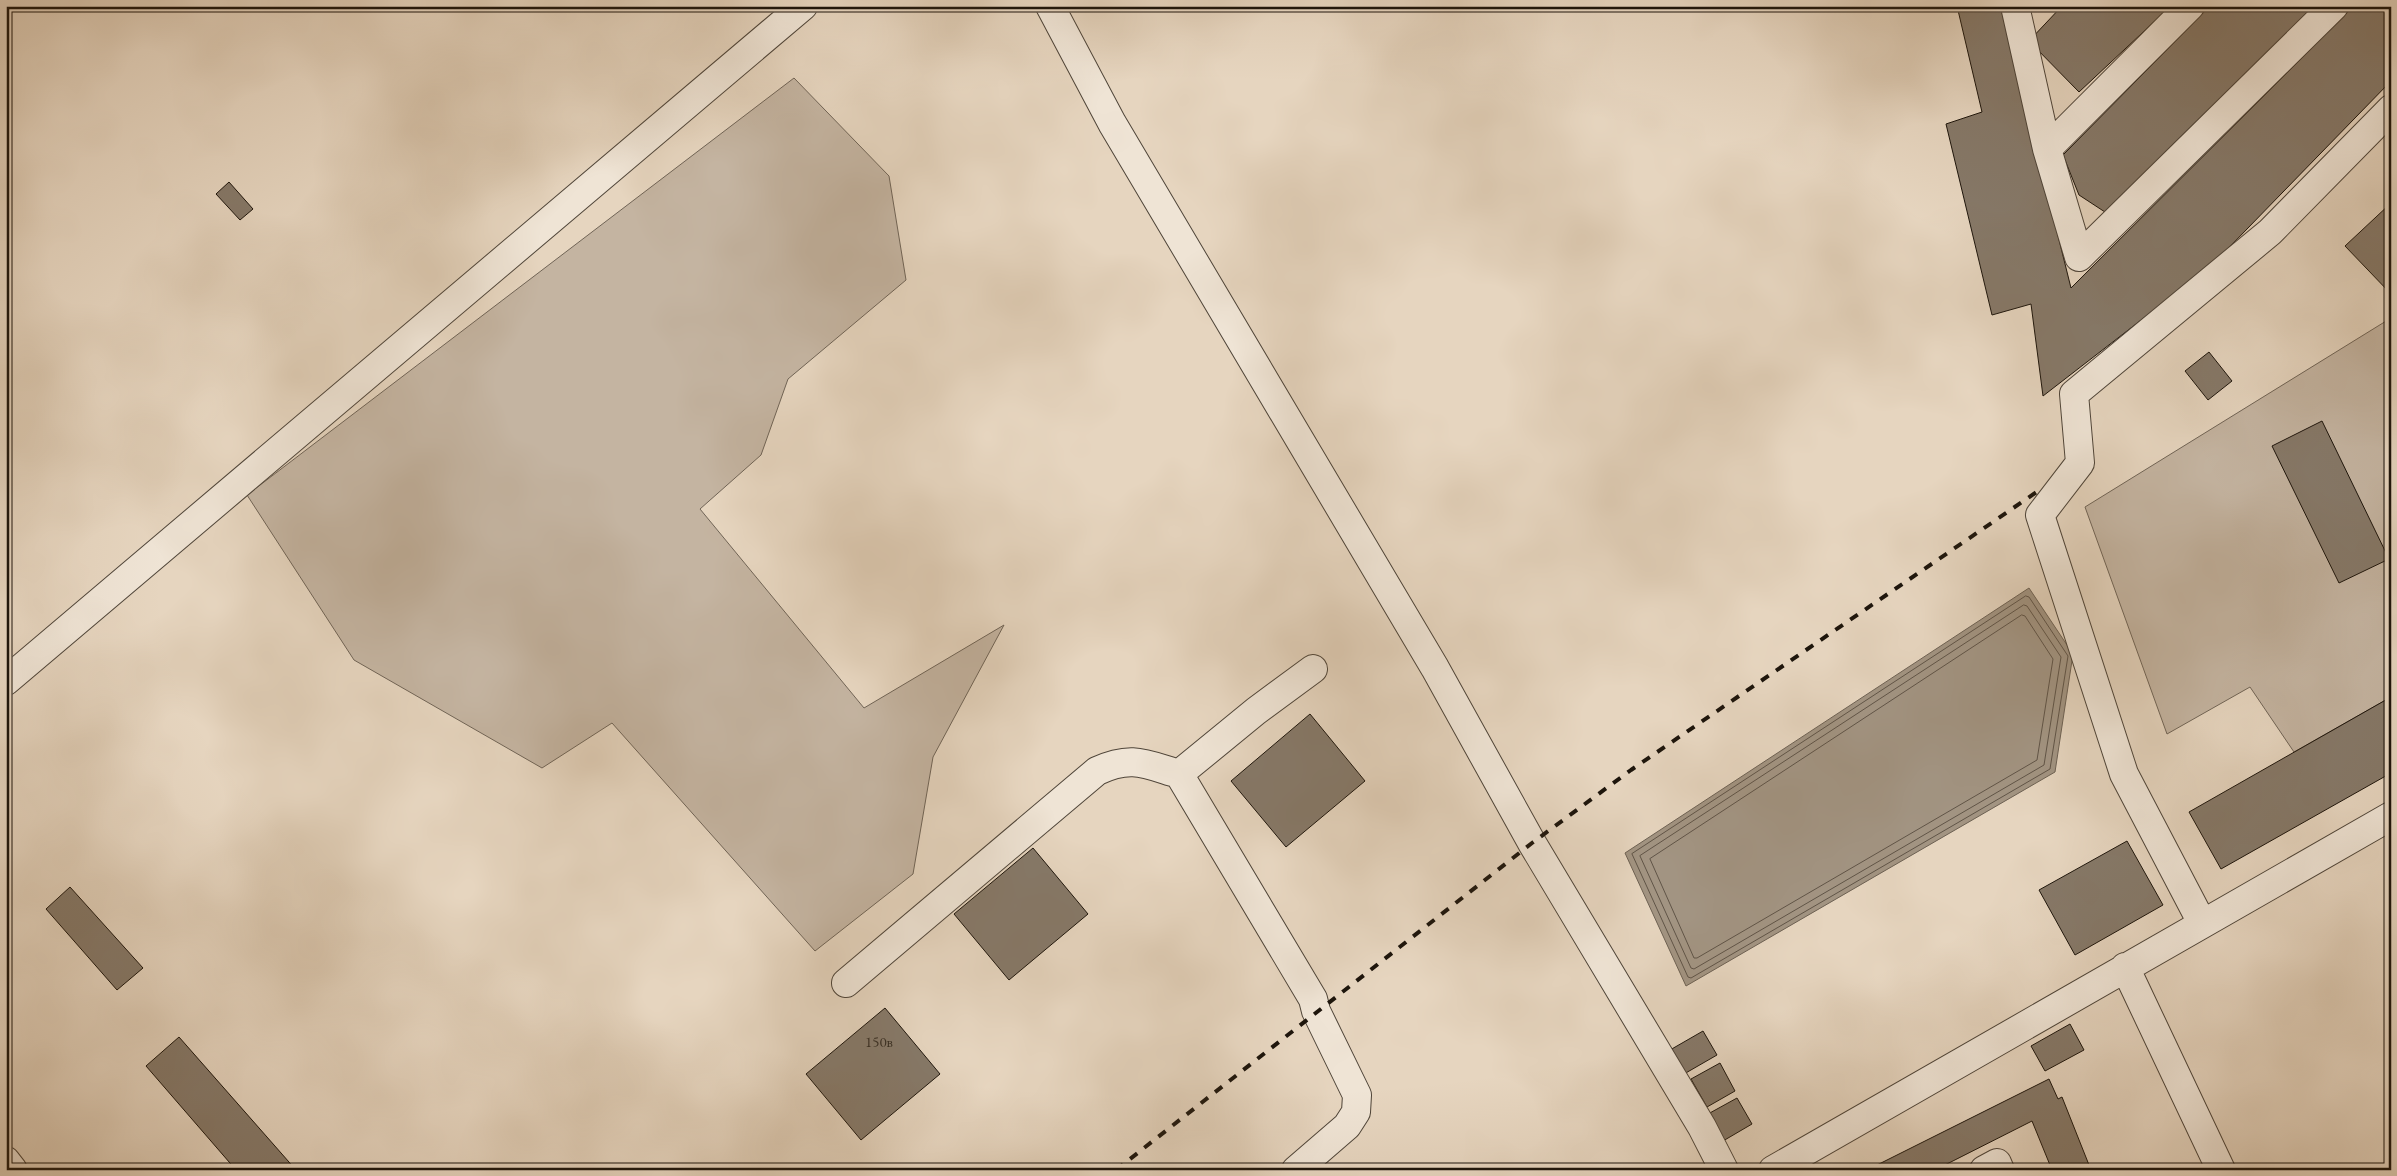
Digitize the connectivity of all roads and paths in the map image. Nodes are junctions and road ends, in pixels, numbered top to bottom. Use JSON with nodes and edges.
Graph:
{"nodes":[{"id":1,"x":803,"y":6,"type":"edge"},
{"id":2,"x":1050,"y":6,"type":"edge"},
{"id":3,"x":2015,"y":6,"type":"edge"},
{"id":4,"x":2190,"y":6,"type":"edge"},
{"id":5,"x":2334,"y":6,"type":"edge"},
{"id":6,"x":2391,"y":109,"type":"edge"},
{"id":7,"x":2047,"y":149,"type":"junction"},
{"id":8,"x":1313,"y":669,"type":"dead end"},
{"id":9,"x":6,"y":680,"type":"edge"},
{"id":10,"x":1179,"y":774,"type":"junction"},
{"id":11,"x":2391,"y":816,"type":"edge"},
{"id":12,"x":2202,"y":923,"type":"junction"},
{"id":13,"x":2125,"y":967,"type":"junction"},
{"id":14,"x":846,"y":983,"type":"dead end"},
{"id":15,"x":6,"y":1161,"type":"edge"},
{"id":16,"x":13,"y":1170,"type":"edge"},
{"id":17,"x":1296,"y":1170,"type":"edge"},
{"id":18,"x":1724,"y":1170,"type":"edge"},
{"id":19,"x":1773,"y":1170,"type":"edge"},
{"id":20,"x":1984,"y":1170,"type":"edge"},
{"id":21,"x":2000,"y":1170,"type":"edge"},
{"id":22,"x":2221,"y":1170,"type":"edge"}],
"edges":[{"from":1,"to":9,"type":"street"},
{"from":2,"to":18,"type":"street"},
{"from":3,"to":7,"type":"street"},
{"from":4,"to":7,"type":"street"},
{"from":5,"to":7,"type":"street"},
{"from":6,"to":12,"type":"street"},
{"from":8,"to":10,"type":"street"},
{"from":10,"to":14,"type":"street"},
{"from":10,"to":17,"type":"street"},
{"from":11,"to":12,"type":"street"},
{"from":12,"to":13,"type":"street"},
{"from":13,"to":19,"type":"street"},
{"from":13,"to":22,"type":"street"},
{"from":15,"to":16,"type":"street"},
{"from":20,"to":21,"type":"street"}]}
